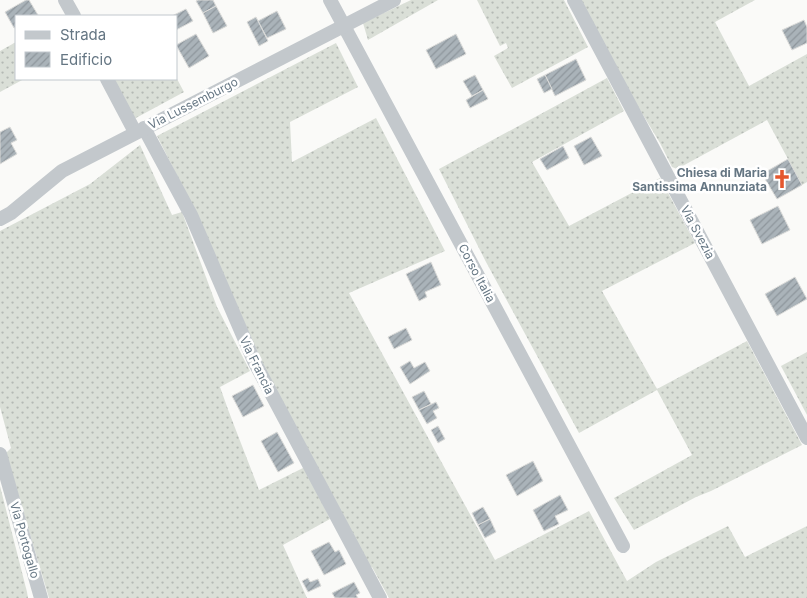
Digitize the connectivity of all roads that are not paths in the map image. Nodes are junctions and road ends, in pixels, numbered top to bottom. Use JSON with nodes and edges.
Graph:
{"nodes":[{"id":1,"x":65,"y":0,"type":"edge"},
{"id":2,"x":330,"y":0,"type":"edge"},
{"id":3,"x":394,"y":0,"type":"edge"},
{"id":4,"x":574,"y":0,"type":"edge"},
{"id":5,"x":73,"y":15,"type":"edge"},
{"id":6,"x":344,"y":26,"type":"junction"},
{"id":7,"x":108,"y":80,"type":"edge"},
{"id":8,"x":140,"y":130,"type":"junction"},
{"id":9,"x":0,"y":219,"type":"edge"},
{"id":10,"x":807,"y":438,"type":"edge"},
{"id":11,"x":0,"y":454,"type":"edge"},
{"id":12,"x":624,"y":546,"type":"dead end"},
{"id":13,"x":41,"y":598,"type":"edge"},
{"id":14,"x":380,"y":598,"type":"edge"}],
"edges":[{"from":1,"to":5,"type":"street"},
{"from":2,"to":6,"type":"street","name":"Corso Italia"},
{"from":3,"to":6,"type":"street","name":"Via Lussemburgo"},
{"from":4,"to":10,"type":"street","name":"Via Svezia"},
{"from":6,"to":8,"type":"street","name":"Via Lussemburgo"},
{"from":6,"to":12,"type":"street","name":"Corso Italia"},
{"from":7,"to":8,"type":"street","name":"Via Francia"},
{"from":8,"to":9,"type":"street","name":"Via Lussemburgo"},
{"from":8,"to":14,"type":"street","name":"Via Francia"},
{"from":11,"to":13,"type":"street","name":"Via Portogallo"}]}
